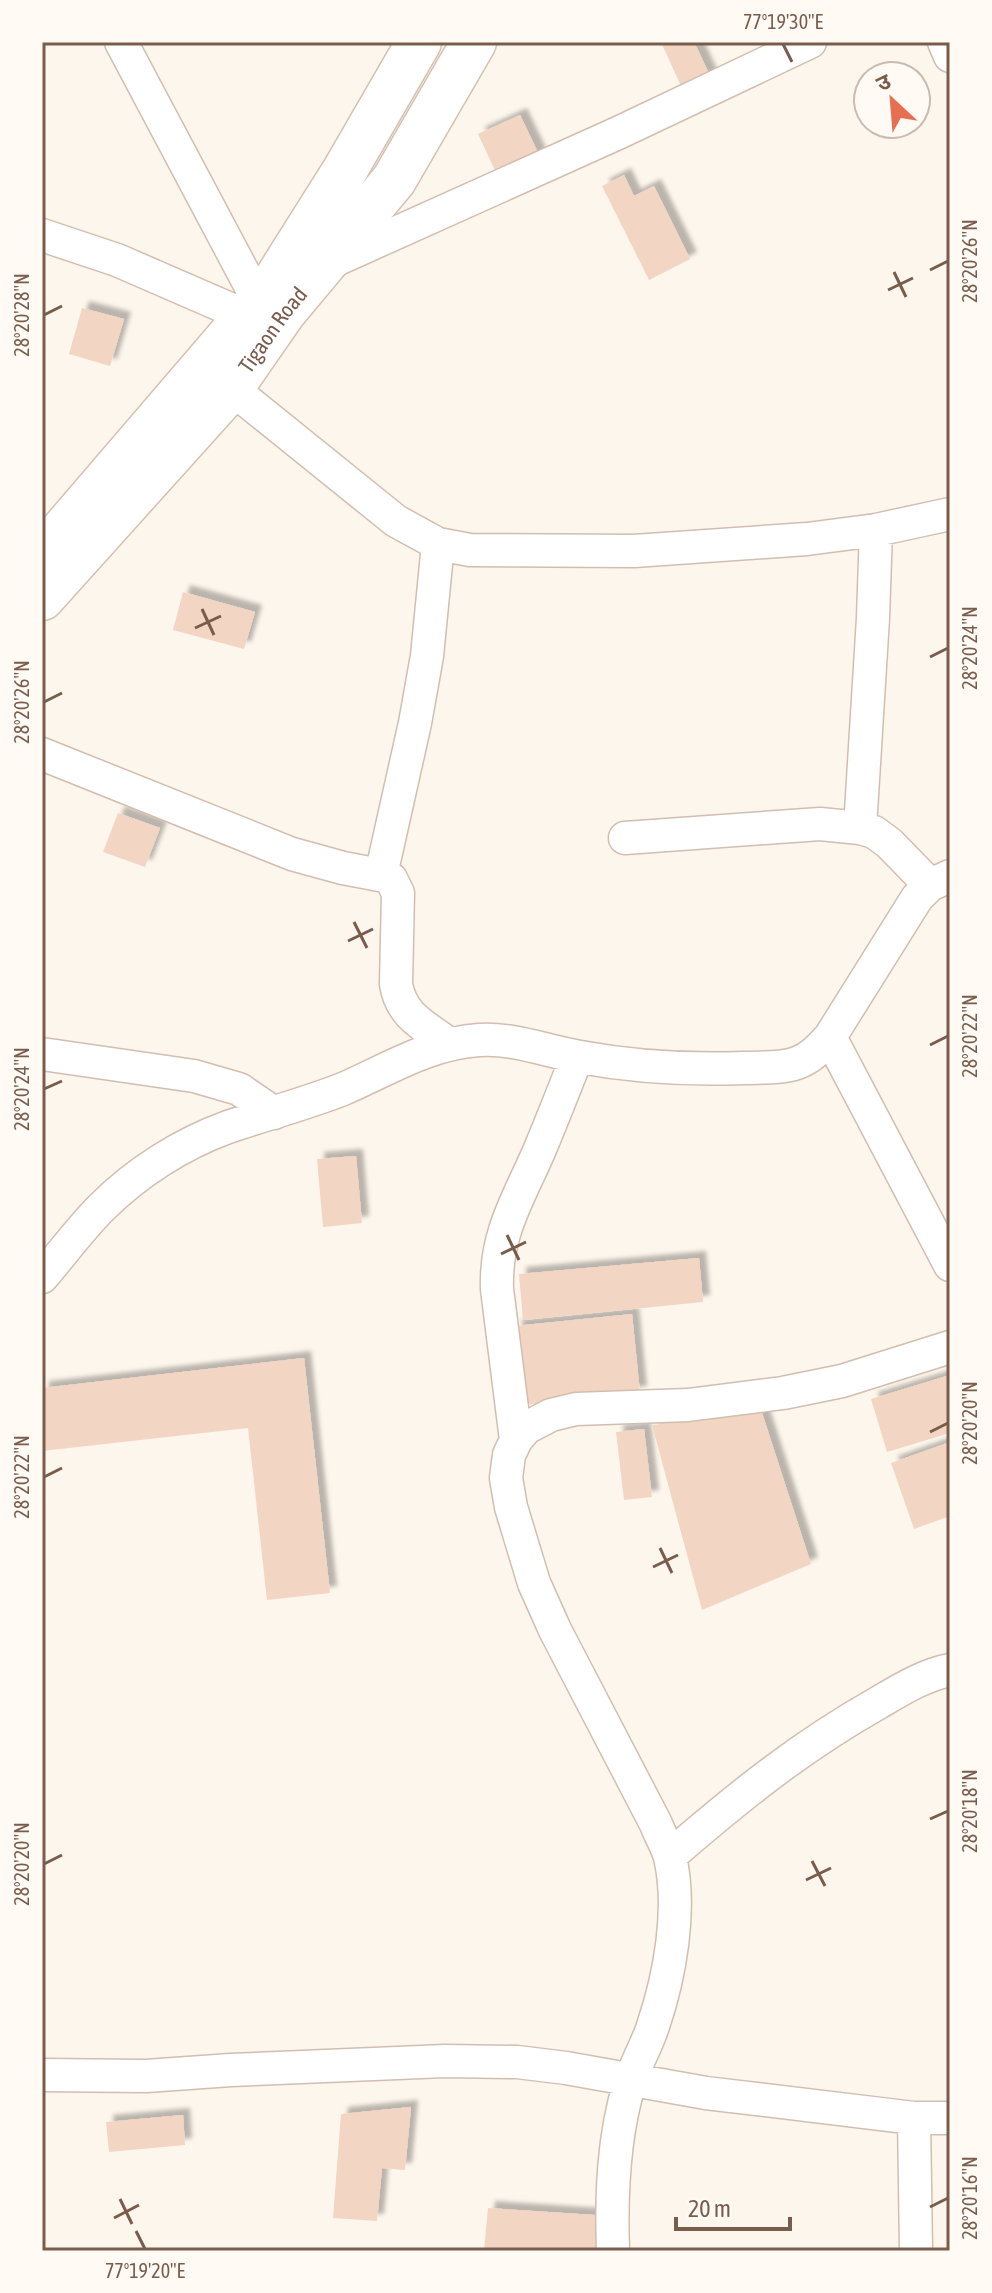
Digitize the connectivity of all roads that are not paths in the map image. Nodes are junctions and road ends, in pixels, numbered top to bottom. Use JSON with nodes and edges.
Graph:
{"nodes":[{"id":1,"x":121,"y":42,"type":"edge"},
{"id":2,"x":419,"y":42,"type":"edge"},
{"id":3,"x":474,"y":42,"type":"edge"},
{"id":4,"x":944,"y":42,"type":"edge"},
{"id":5,"x":799,"y":44,"type":"edge"},
{"id":6,"x":950,"y":56,"type":"edge"},
{"id":7,"x":42,"y":235,"type":"edge"},
{"id":8,"x":322,"y":266,"type":"junction"},
{"id":9,"x":264,"y":295,"type":"junction"},
{"id":10,"x":231,"y":388,"type":"junction"},
{"id":11,"x":950,"y":514,"type":"edge"},
{"id":12,"x":876,"y":530,"type":"junction"},
{"id":13,"x":438,"y":544,"type":"junction"},
{"id":14,"x":42,"y":555,"type":"edge"},
{"id":15,"x":42,"y":598,"type":"edge"},
{"id":16,"x":42,"y":754,"type":"edge"},
{"id":17,"x":860,"y":828,"type":"junction"},
{"id":18,"x":625,"y":838,"type":"dead end"},
{"id":19,"x":381,"y":875,"type":"junction"},
{"id":20,"x":940,"y":881,"type":"edge"},
{"id":21,"x":830,"y":1037,"type":"junction"},
{"id":22,"x":449,"y":1044,"type":"junction"},
{"id":23,"x":42,"y":1054,"type":"edge"},
{"id":24,"x":577,"y":1057,"type":"junction"},
{"id":25,"x":274,"y":1113,"type":"junction"},
{"id":26,"x":950,"y":1265,"type":"edge"},
{"id":27,"x":42,"y":1277,"type":"edge"},
{"id":28,"x":950,"y":1347,"type":"edge"},
{"id":29,"x":516,"y":1440,"type":"junction"},
{"id":30,"x":950,"y":1670,"type":"edge"},
{"id":31,"x":670,"y":1856,"type":"junction"},
{"id":32,"x":42,"y":2075,"type":"edge"},
{"id":33,"x":631,"y":2080,"type":"junction"},
{"id":34,"x":914,"y":2118,"type":"junction"},
{"id":35,"x":950,"y":2118,"type":"edge"},
{"id":36,"x":613,"y":2251,"type":"edge"},
{"id":37,"x":916,"y":2251,"type":"edge"}],
"edges":[{"from":1,"to":9,"type":"street"},
{"from":2,"to":9,"type":"street","name":"Tigaon Road"},
{"from":3,"to":8,"type":"street","name":"Tigaon Road"},
{"from":4,"to":6,"type":"street"},
{"from":5,"to":8,"type":"street"},
{"from":7,"to":9,"type":"street"},
{"from":8,"to":9,"type":"street"},
{"from":8,"to":10,"type":"street","name":"Tigaon Road"},
{"from":9,"to":14,"type":"street","name":"Tigaon Road"},
{"from":10,"to":13,"type":"street"},
{"from":10,"to":15,"type":"street","name":"Tigaon Road"},
{"from":11,"to":12,"type":"street"},
{"from":12,"to":13,"type":"street"},
{"from":12,"to":17,"type":"street"},
{"from":13,"to":19,"type":"street"},
{"from":16,"to":19,"type":"street"},
{"from":17,"to":18,"type":"street"},
{"from":17,"to":20,"type":"street"},
{"from":19,"to":22,"type":"street"},
{"from":20,"to":21,"type":"street"},
{"from":21,"to":24,"type":"street"},
{"from":21,"to":26,"type":"street"},
{"from":22,"to":24,"type":"street"},
{"from":22,"to":25,"type":"street"},
{"from":23,"to":25,"type":"street"},
{"from":24,"to":29,"type":"street"},
{"from":25,"to":27,"type":"street"},
{"from":28,"to":29,"type":"street"},
{"from":29,"to":31,"type":"street"},
{"from":30,"to":31,"type":"street"},
{"from":31,"to":33,"type":"street"},
{"from":32,"to":33,"type":"street"},
{"from":33,"to":34,"type":"street"},
{"from":33,"to":36,"type":"street"},
{"from":34,"to":35,"type":"street"},
{"from":34,"to":37,"type":"street"}]}
